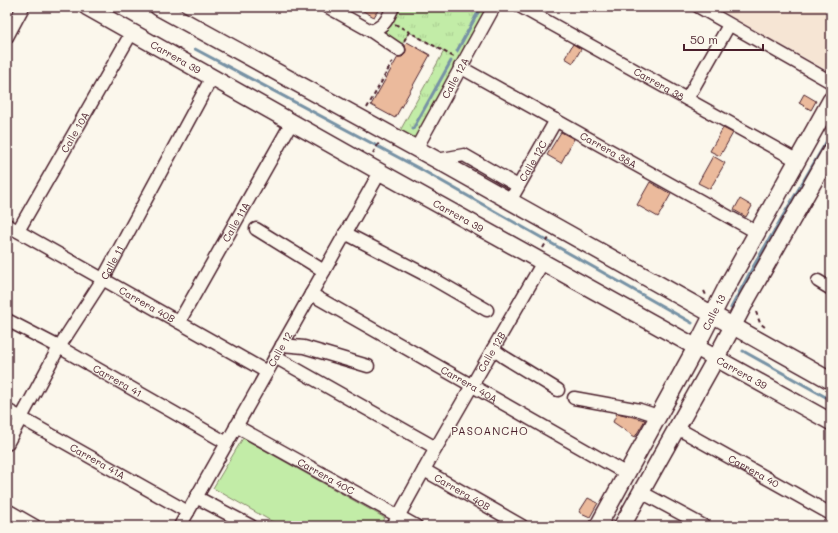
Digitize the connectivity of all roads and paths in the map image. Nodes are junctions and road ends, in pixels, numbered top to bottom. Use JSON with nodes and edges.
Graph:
{"nodes":[{"id":1,"x":13,"y":7,"type":"edge"},
{"id":2,"x":23,"y":7,"type":"edge"},
{"id":3,"x":87,"y":7,"type":"edge"},
{"id":4,"x":328,"y":7,"type":"edge"},
{"id":5,"x":393,"y":7,"type":"edge"},
{"id":6,"x":494,"y":7,"type":"edge"},
{"id":7,"x":521,"y":7,"type":"edge"},
{"id":8,"x":699,"y":7,"type":"edge"},
{"id":9,"x":164,"y":8,"type":"edge"},
{"id":10,"x":387,"y":20,"type":"junction"},
{"id":11,"x":729,"y":25,"type":"junction"},
{"id":12,"x":371,"y":31,"type":"junction"},
{"id":13,"x":9,"y":32,"type":"edge"},
{"id":14,"x":132,"y":32,"type":"junction"},
{"id":15,"x":399,"y":50,"type":"joint"},
{"id":16,"x":444,"y":51,"type":"dead end"},
{"id":17,"x":460,"y":67,"type":"junction"},
{"id":18,"x":212,"y":77,"type":"junction"},
{"id":19,"x":831,"y":82,"type":"edge"},
{"id":20,"x":688,"y":99,"type":"junction"},
{"id":21,"x":831,"y":100,"type":"edge"},
{"id":22,"x":360,"y":118,"type":"junction"},
{"id":23,"x":556,"y":120,"type":"junction"},
{"id":24,"x":292,"y":122,"type":"junction"},
{"id":25,"x":381,"y":140,"type":"dead end"},
{"id":26,"x":416,"y":149,"type":"junction"},
{"id":27,"x":831,"y":150,"type":"edge"},
{"id":28,"x":372,"y":157,"type":"dead end"},
{"id":29,"x":437,"y":160,"type":"junction"},
{"id":30,"x":798,"y":161,"type":"junction"},
{"id":31,"x":380,"y":172,"type":"junction"},
{"id":32,"x":518,"y":186,"type":"junction"},
{"id":33,"x":510,"y":201,"type":"junction"},
{"id":34,"x":7,"y":225,"type":"edge"},
{"id":35,"x":256,"y":229,"type":"dead end"},
{"id":36,"x":18,"y":231,"type":"junction"},
{"id":37,"x":345,"y":233,"type":"junction"},
{"id":38,"x":758,"y":233,"type":"junction"},
{"id":39,"x":551,"y":235,"type":"dead end"},
{"id":40,"x":541,"y":258,"type":"junction"},
{"id":41,"x":324,"y":271,"type":"junction"},
{"id":42,"x":103,"y":279,"type":"junction"},
{"id":43,"x":818,"y":281,"type":"dead end"},
{"id":44,"x":726,"y":288,"type":"junction"},
{"id":45,"x":831,"y":289,"type":"edge"},
{"id":46,"x":311,"y":294,"type":"junction"},
{"id":47,"x":684,"y":298,"type":"junction"},
{"id":48,"x":752,"y":305,"type":"junction"},
{"id":49,"x":487,"y":310,"type":"dead end"},
{"id":50,"x":711,"y":318,"type":"junction"},
{"id":51,"x":7,"y":320,"type":"edge"},
{"id":52,"x":179,"y":322,"type":"junction"},
{"id":53,"x":730,"y":331,"type":"junction"},
{"id":54,"x":767,"y":337,"type":"junction"},
{"id":55,"x":698,"y":344,"type":"junction"},
{"id":56,"x":282,"y":345,"type":"junction"},
{"id":57,"x":59,"y":347,"type":"junction"},
{"id":58,"x":493,"y":349,"type":"junction"},
{"id":59,"x":718,"y":355,"type":"junction"},
{"id":60,"x":275,"y":357,"type":"junction"},
{"id":61,"x":368,"y":366,"type":"dead end"},
{"id":62,"x":267,"y":372,"type":"junction"},
{"id":63,"x":831,"y":381,"type":"edge"},
{"id":64,"x":472,"y":386,"type":"junction"},
{"id":65,"x":558,"y":390,"type":"dead end"},
{"id":66,"x":574,"y":398,"type":"dead end"},
{"id":67,"x":7,"y":410,"type":"edge"},
{"id":68,"x":658,"y":416,"type":"junction"},
{"id":69,"x":21,"y":418,"type":"junction"},
{"id":70,"x":831,"y":422,"type":"edge"},
{"id":71,"x":236,"y":426,"type":"junction"},
{"id":72,"x":677,"y":428,"type":"junction"},
{"id":73,"x":227,"y":443,"type":"junction"},
{"id":74,"x":7,"y":444,"type":"edge"},
{"id":75,"x":436,"y":448,"type":"junction"},
{"id":76,"x":424,"y":470,"type":"junction"},
{"id":77,"x":626,"y":474,"type":"junction"},
{"id":78,"x":641,"y":492,"type":"junction"},
{"id":79,"x":196,"y":497,"type":"junction"},
{"id":80,"x":7,"y":510,"type":"edge"},
{"id":81,"x":188,"y":512,"type":"junction"},
{"id":82,"x":831,"y":514,"type":"edge"},
{"id":83,"x":396,"y":521,"type":"edge"},
{"id":84,"x":35,"y":526,"type":"edge"},
{"id":85,"x":180,"y":526,"type":"edge"},
{"id":86,"x":251,"y":526,"type":"edge"},
{"id":87,"x":416,"y":526,"type":"edge"},
{"id":88,"x":522,"y":526,"type":"edge"},
{"id":89,"x":598,"y":526,"type":"edge"},
{"id":90,"x":622,"y":526,"type":"edge"},
{"id":91,"x":704,"y":526,"type":"edge"}],
"edges":[{"from":1,"to":13,"type":"street"},
{"from":2,"to":13,"type":"street"},
{"from":3,"to":14,"type":"main road","name":"Carrera 39"},
{"from":4,"to":12,"type":"street"},
{"from":5,"to":10,"type":"street"},
{"from":6,"to":17,"type":"street","name":"Calle 12A"},
{"from":7,"to":20,"type":"street","name":"Carrera 38"},
{"from":8,"to":11,"type":"street"},
{"from":9,"to":22,"type":"main road"},
{"from":10,"to":12,"type":"street"},
{"from":10,"to":16,"type":"path"},
{"from":11,"to":19,"type":"street"},
{"from":11,"to":20,"type":"street"},
{"from":12,"to":15,"type":"street"},
{"from":14,"to":18,"type":"main road","name":"Carrera 39"},
{"from":14,"to":36,"type":"street","name":"Calle 10A"},
{"from":15,"to":22,"type":"path"},
{"from":17,"to":23,"type":"street","name":"Carrera 38A"},
{"from":17,"to":26,"type":"street","name":"Calle 12A"},
{"from":18,"to":24,"type":"main road","name":"Carrera 39"},
{"from":18,"to":42,"type":"street","name":"Calle 11"},
{"from":20,"to":30,"type":"street","name":"Carrera 38"},
{"from":21,"to":30,"type":"main road","name":"Calle 13"},
{"from":22,"to":26,"type":"main road"},
{"from":23,"to":32,"type":"street","name":"Calle 12C"},
{"from":23,"to":38,"type":"street","name":"Carrera 38A"},
{"from":24,"to":31,"type":"main road","name":"Carrera 39"},
{"from":24,"to":52,"type":"street","name":"Calle 11A"},
{"from":25,"to":28,"type":"path"},
{"from":26,"to":29,"type":"main road"},
{"from":27,"to":48,"type":"main road"},
{"from":29,"to":32,"type":"street"},
{"from":29,"to":33,"type":"main road"},
{"from":30,"to":38,"type":"main road","name":"Calle 13"},
{"from":31,"to":37,"type":"street","name":"Calle 12"},
{"from":31,"to":40,"type":"main road","name":"Carrera 39"},
{"from":32,"to":33,"type":"street","name":"Calle 12C"},
{"from":33,"to":47,"type":"main road"},
{"from":34,"to":36,"type":"street","name":"Carrera 40B"},
{"from":35,"to":41,"type":"street"},
{"from":36,"to":42,"type":"street","name":"Carrera 40B"},
{"from":37,"to":41,"type":"street","name":"Calle 12"},
{"from":37,"to":49,"type":"street"},
{"from":38,"to":44,"type":"main road","name":"Calle 13"},
{"from":39,"to":40,"type":"path"},
{"from":40,"to":55,"type":"main road","name":"Carrera 39"},
{"from":40,"to":58,"type":"street","name":"Calle 12B"},
{"from":41,"to":46,"type":"street","name":"Calle 12"},
{"from":42,"to":52,"type":"street","name":"Carrera 40B"},
{"from":42,"to":57,"type":"street","name":"Calle 11"},
{"from":43,"to":45,"type":"street"},
{"from":44,"to":47,"type":"main road"},
{"from":44,"to":50,"type":"main road","name":"Calle 13"},
{"from":46,"to":56,"type":"street","name":"Calle 12"},
{"from":46,"to":64,"type":"street","name":"Carrera 40A"},
{"from":47,"to":50,"type":"main road"},
{"from":48,"to":53,"type":"main road"},
{"from":48,"to":54,"type":"path"},
{"from":48,"to":54,"type":"main road"},
{"from":50,"to":53,"type":"main road"},
{"from":50,"to":55,"type":"main road","name":"Calle 13"},
{"from":51,"to":57,"type":"street","name":"Carrera 41"},
{"from":52,"to":62,"type":"street","name":"Carrera 40B"},
{"from":53,"to":54,"type":"main road"},
{"from":53,"to":59,"type":"main road"},
{"from":54,"to":63,"type":"main road"},
{"from":55,"to":59,"type":"main road","name":"Carrera 39"},
{"from":55,"to":68,"type":"main road","name":"Calle 13"},
{"from":56,"to":60,"type":"street","name":"Calle 12"},
{"from":56,"to":61,"type":"street"},
{"from":57,"to":69,"type":"street","name":"Calle 11"},
{"from":57,"to":73,"type":"street","name":"Carrera 41"},
{"from":58,"to":64,"type":"street","name":"Calle 12B"},
{"from":58,"to":65,"type":"street"},
{"from":59,"to":70,"type":"main road","name":"Carrera 39"},
{"from":59,"to":72,"type":"main road"},
{"from":60,"to":62,"type":"street","name":"Calle 12"},
{"from":60,"to":75,"type":"street"},
{"from":62,"to":71,"type":"street","name":"Calle 12"},
{"from":64,"to":75,"type":"street","name":"Calle 12B"},
{"from":64,"to":77,"type":"street","name":"Carrera 40A"},
{"from":66,"to":68,"type":"street"},
{"from":67,"to":69,"type":"street","name":"Carrera 41A"},
{"from":68,"to":77,"type":"main road","name":"Calle 13"},
{"from":69,"to":74,"type":"street","name":"Calle 11"},
{"from":69,"to":81,"type":"street","name":"Carrera 41A"},
{"from":71,"to":73,"type":"street","name":"Calle 12"},
{"from":71,"to":83,"type":"street","name":"Carrera 40C"},
{"from":72,"to":78,"type":"main road"},
{"from":72,"to":82,"type":"street","name":"Carrera 40"},
{"from":73,"to":79,"type":"street","name":"Calle 12"},
{"from":75,"to":76,"type":"street","name":"Calle 12B"},
{"from":76,"to":83,"type":"street","name":"Calle 12B"},
{"from":76,"to":88,"type":"street","name":"Carrera 40B"},
{"from":77,"to":89,"type":"main road","name":"Calle 13"},
{"from":78,"to":90,"type":"main road"},
{"from":78,"to":91,"type":"street"},
{"from":79,"to":81,"type":"street","name":"Calle 12"},
{"from":79,"to":86,"type":"street"},
{"from":80,"to":84,"type":"street"},
{"from":81,"to":85,"type":"street","name":"Calle 12"},
{"from":83,"to":87,"type":"street","name":"Carrera 40C"}]}
